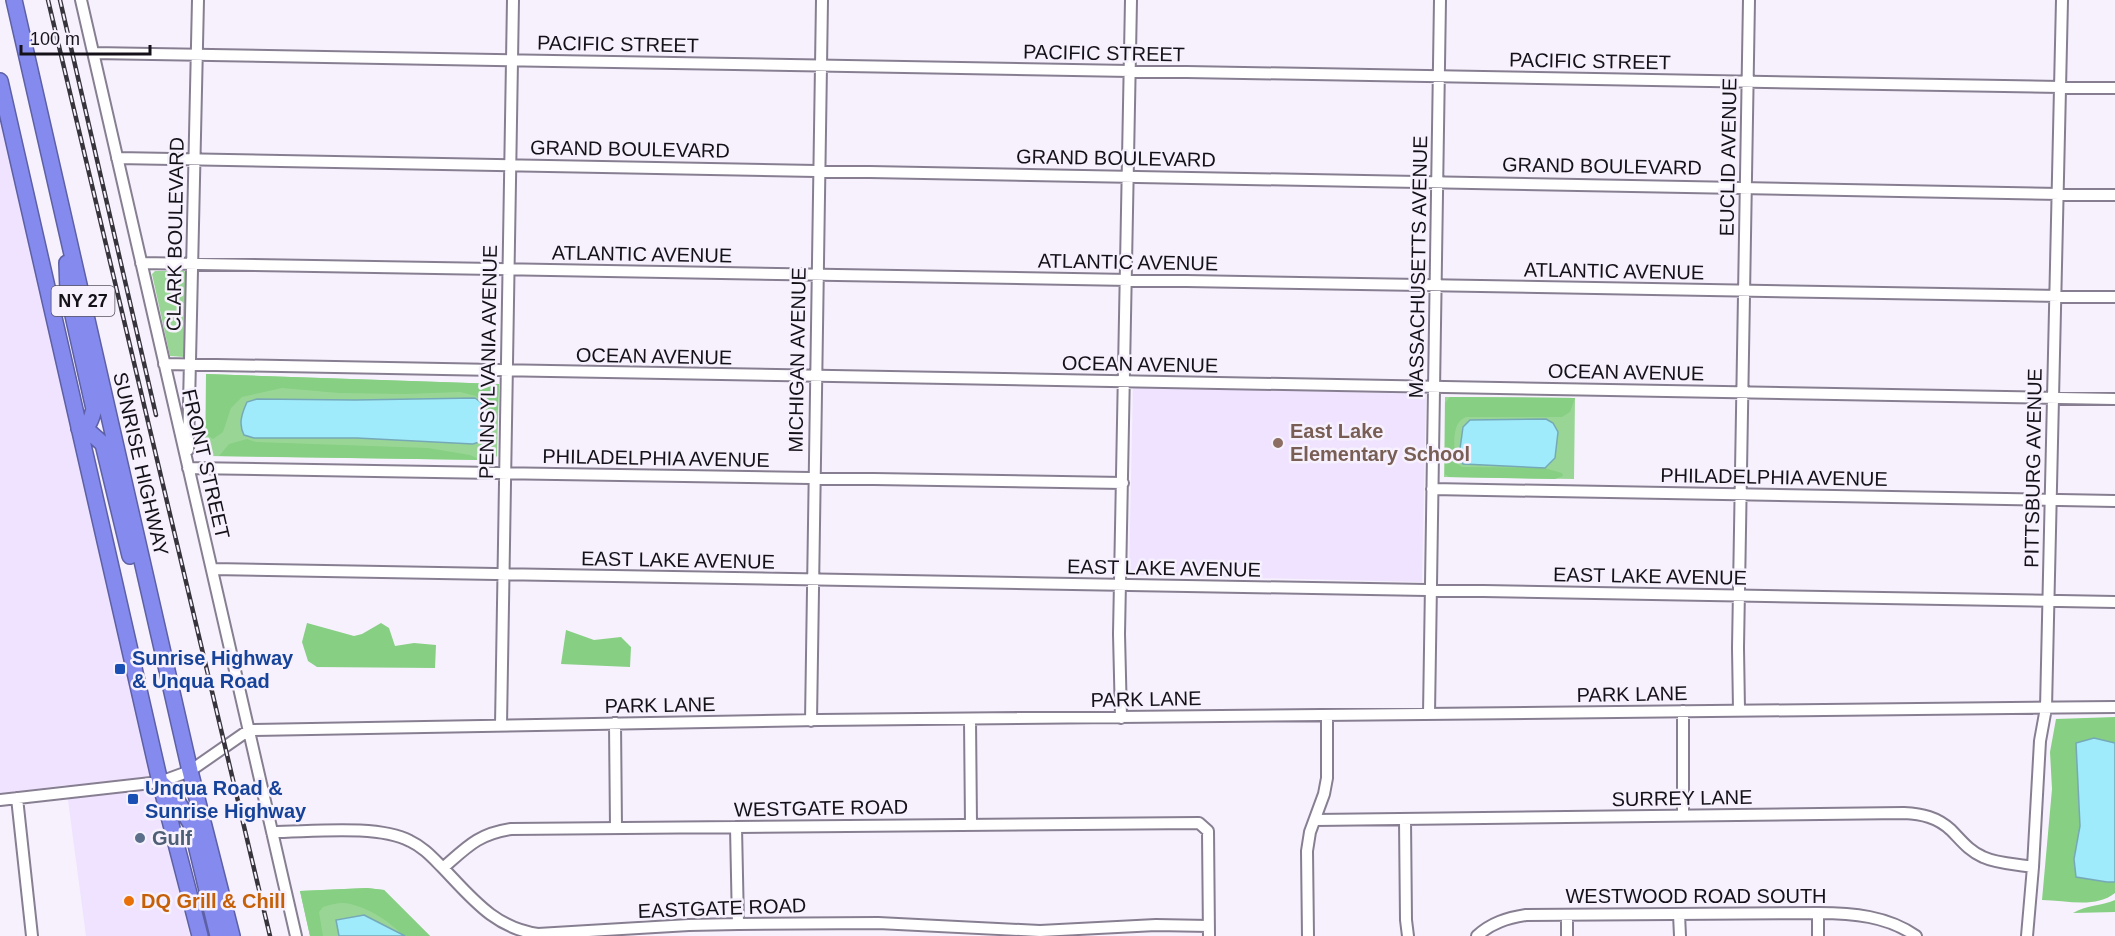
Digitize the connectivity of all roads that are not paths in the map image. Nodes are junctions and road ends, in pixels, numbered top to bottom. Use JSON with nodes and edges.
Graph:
{"nodes":[{"id":1,"x":14,"y":0,"type":"edge"},
{"id":2,"x":81,"y":0,"type":"edge"},
{"id":3,"x":198,"y":0,"type":"edge"},
{"id":4,"x":513,"y":0,"type":"edge"},
{"id":5,"x":822,"y":0,"type":"edge"},
{"id":6,"x":1131,"y":0,"type":"edge"},
{"id":7,"x":1440,"y":0,"type":"edge"},
{"id":8,"x":1749,"y":0,"type":"edge"},
{"id":9,"x":2062,"y":0,"type":"edge"},
{"id":10,"x":93,"y":53,"type":"junction"},
{"id":11,"x":197,"y":54,"type":"junction"},
{"id":12,"x":512,"y":60,"type":"junction"},
{"id":13,"x":820,"y":66,"type":"junction"},
{"id":14,"x":1129,"y":71,"type":"junction"},
{"id":15,"x":1438,"y":76,"type":"junction"},
{"id":16,"x":0,"y":81,"type":"edge"},
{"id":17,"x":1748,"y":82,"type":"junction"},
{"id":18,"x":2060,"y":87,"type":"junction"},
{"id":19,"x":2115,"y":88,"type":"edge"},
{"id":20,"x":117,"y":159,"type":"junction"},
{"id":21,"x":195,"y":160,"type":"junction"},
{"id":22,"x":510,"y":165,"type":"junction"},
{"id":23,"x":819,"y":171,"type":"junction"},
{"id":24,"x":1128,"y":176,"type":"junction"},
{"id":25,"x":1437,"y":182,"type":"junction"},
{"id":26,"x":1746,"y":187,"type":"junction"},
{"id":27,"x":2057,"y":193,"type":"junction"},
{"id":28,"x":2115,"y":195,"type":"edge"},
{"id":29,"x":64,"y":218,"type":"junction"},
{"id":30,"x":141,"y":263,"type":"junction"},
{"id":31,"x":193,"y":264,"type":"junction"},
{"id":32,"x":508,"y":270,"type":"junction"},
{"id":33,"x":817,"y":275,"type":"junction"},
{"id":34,"x":1126,"y":280,"type":"junction"},
{"id":35,"x":1435,"y":285,"type":"junction"},
{"id":36,"x":1744,"y":291,"type":"junction"},
{"id":37,"x":2055,"y":296,"type":"junction"},
{"id":38,"x":2115,"y":297,"type":"edge"},
{"id":39,"x":164,"y":364,"type":"junction"},
{"id":40,"x":190,"y":366,"type":"junction"},
{"id":41,"x":506,"y":371,"type":"junction"},
{"id":42,"x":815,"y":376,"type":"junction"},
{"id":43,"x":1125,"y":381,"type":"junction"},
{"id":44,"x":1434,"y":387,"type":"junction"},
{"id":45,"x":1742,"y":392,"type":"junction"},
{"id":46,"x":2053,"y":398,"type":"junction"},
{"id":47,"x":2115,"y":399,"type":"edge"},
{"id":48,"x":82,"y":428,"type":"junction"},
{"id":49,"x":188,"y":468,"type":"junction"},
{"id":50,"x":504,"y":473,"type":"junction"},
{"id":51,"x":813,"y":478,"type":"junction"},
{"id":52,"x":1123,"y":483,"type":"junction"},
{"id":53,"x":1432,"y":489,"type":"junction"},
{"id":54,"x":1740,"y":494,"type":"junction"},
{"id":55,"x":2051,"y":500,"type":"junction"},
{"id":56,"x":2115,"y":501,"type":"edge"},
{"id":57,"x":212,"y":569,"type":"junction"},
{"id":58,"x":503,"y":574,"type":"junction"},
{"id":59,"x":812,"y":580,"type":"junction"},
{"id":60,"x":1121,"y":585,"type":"junction"},
{"id":61,"x":1431,"y":590,"type":"junction"},
{"id":62,"x":1738,"y":596,"type":"junction"},
{"id":63,"x":2049,"y":601,"type":"junction"},
{"id":64,"x":2115,"y":602,"type":"edge"},
{"id":65,"x":160,"y":640,"type":"junction"},
{"id":66,"x":2115,"y":707,"type":"edge"},
{"id":67,"x":2046,"y":708,"type":"junction"},
{"id":68,"x":1738,"y":710,"type":"junction"},
{"id":69,"x":1683,"y":711,"type":"junction"},
{"id":70,"x":1429,"y":714,"type":"junction"},
{"id":71,"x":1327,"y":715,"type":"junction"},
{"id":72,"x":1120,"y":718,"type":"junction"},
{"id":73,"x":970,"y":720,"type":"junction"},
{"id":74,"x":811,"y":721,"type":"junction"},
{"id":75,"x":615,"y":723,"type":"junction"},
{"id":76,"x":501,"y":724,"type":"junction"},
{"id":77,"x":249,"y":730,"type":"junction"},
{"id":78,"x":190,"y":771,"type":"junction"},
{"id":79,"x":160,"y":782,"type":"junction"},
{"id":80,"x":17,"y":798,"type":"junction"},
{"id":81,"x":0,"y":800,"type":"edge"},
{"id":82,"x":1683,"y":816,"type":"junction"},
{"id":83,"x":1405,"y":819,"type":"junction"},
{"id":84,"x":1315,"y":820,"type":"junction"},
{"id":85,"x":971,"y":824,"type":"junction"},
{"id":86,"x":736,"y":827,"type":"junction"},
{"id":87,"x":616,"y":828,"type":"junction"},
{"id":88,"x":272,"y":832,"type":"junction"},
{"id":89,"x":2033,"y":867,"type":"junction"},
{"id":90,"x":443,"y":868,"type":"junction"},
{"id":91,"x":1818,"y":913,"type":"junction"},
{"id":92,"x":1679,"y":914,"type":"junction"},
{"id":93,"x":1567,"y":915,"type":"junction"},
{"id":94,"x":738,"y":924,"type":"junction"},
{"id":95,"x":1209,"y":931,"type":"edge"},
{"id":96,"x":662,"y":932,"type":"edge"},
{"id":97,"x":200,"y":934,"type":"edge"},
{"id":98,"x":32,"y":936,"type":"edge"},
{"id":99,"x":219,"y":936,"type":"edge"},
{"id":100,"x":232,"y":936,"type":"edge"},
{"id":101,"x":296,"y":936,"type":"edge"},
{"id":102,"x":1308,"y":936,"type":"edge"},
{"id":103,"x":1408,"y":936,"type":"edge"},
{"id":104,"x":1477,"y":936,"type":"edge"},
{"id":105,"x":1567,"y":936,"type":"edge"},
{"id":106,"x":1680,"y":936,"type":"edge"},
{"id":107,"x":1818,"y":936,"type":"edge"},
{"id":108,"x":1916,"y":936,"type":"edge"},
{"id":109,"x":2027,"y":936,"type":"edge"}],
"edges":[{"from":1,"to":29,"type":"highway","name":"SUNRISE HIGHWAY","number":"NY 27"},
{"from":2,"to":10,"type":"street","name":"FRONT STREET"},
{"from":3,"to":11,"type":"street","name":"CLARK BOULEVARD"},
{"from":4,"to":12,"type":"street","name":"PENNSYLVANIA AVENUE"},
{"from":5,"to":13,"type":"street","name":"MICHIGAN AVENUE"},
{"from":6,"to":14,"type":"street"},
{"from":7,"to":15,"type":"street","name":"MASSACHUSETTS AVENUE"},
{"from":8,"to":17,"type":"street","name":"EUCLID AVENUE"},
{"from":9,"to":18,"type":"street","name":"PITTSBURG AVENUE"},
{"from":10,"to":11,"type":"street","name":"PACIFIC STREET"},
{"from":10,"to":20,"type":"street","name":"FRONT STREET"},
{"from":11,"to":12,"type":"street","name":"PACIFIC STREET"},
{"from":11,"to":21,"type":"street","name":"CLARK BOULEVARD"},
{"from":12,"to":13,"type":"street","name":"PACIFIC STREET"},
{"from":12,"to":22,"type":"street","name":"PENNSYLVANIA AVENUE"},
{"from":13,"to":14,"type":"street","name":"PACIFIC STREET"},
{"from":13,"to":23,"type":"street","name":"MICHIGAN AVENUE"},
{"from":14,"to":15,"type":"street","name":"PACIFIC STREET"},
{"from":14,"to":24,"type":"street"},
{"from":15,"to":17,"type":"street","name":"PACIFIC STREET"},
{"from":15,"to":25,"type":"street","name":"MASSACHUSETTS AVENUE"},
{"from":16,"to":48,"type":"highway","number":"NY 27"},
{"from":17,"to":18,"type":"street","name":"PACIFIC STREET"},
{"from":17,"to":26,"type":"street","name":"EUCLID AVENUE"},
{"from":18,"to":19,"type":"street","name":"PACIFIC STREET"},
{"from":18,"to":27,"type":"street","name":"PITTSBURG AVENUE"},
{"from":20,"to":21,"type":"street","name":"GRAND BOULEVARD"},
{"from":20,"to":30,"type":"street","name":"FRONT STREET"},
{"from":21,"to":22,"type":"street","name":"GRAND BOULEVARD"},
{"from":21,"to":31,"type":"street","name":"CLARK BOULEVARD"},
{"from":22,"to":23,"type":"street","name":"GRAND BOULEVARD"},
{"from":22,"to":32,"type":"street","name":"PENNSYLVANIA AVENUE"},
{"from":23,"to":24,"type":"street","name":"GRAND BOULEVARD"},
{"from":23,"to":33,"type":"street","name":"MICHIGAN AVENUE"},
{"from":24,"to":25,"type":"street","name":"GRAND BOULEVARD"},
{"from":24,"to":34,"type":"street"},
{"from":25,"to":26,"type":"street","name":"GRAND BOULEVARD"},
{"from":25,"to":35,"type":"street","name":"MASSACHUSETTS AVENUE"},
{"from":26,"to":27,"type":"street","name":"GRAND BOULEVARD"},
{"from":26,"to":36,"type":"street","name":"EUCLID AVENUE"},
{"from":27,"to":28,"type":"street","name":"GRAND BOULEVARD"},
{"from":27,"to":37,"type":"street","name":"PITTSBURG AVENUE"},
{"from":29,"to":48,"type":"highway"},
{"from":29,"to":65,"type":"highway","name":"SUNRISE HIGHWAY","number":"NY 27"},
{"from":30,"to":31,"type":"street","name":"ATLANTIC AVENUE"},
{"from":30,"to":39,"type":"street","name":"FRONT STREET"},
{"from":31,"to":32,"type":"street","name":"ATLANTIC AVENUE"},
{"from":31,"to":40,"type":"street","name":"CLARK BOULEVARD"},
{"from":32,"to":33,"type":"street","name":"ATLANTIC AVENUE"},
{"from":32,"to":41,"type":"street","name":"PENNSYLVANIA AVENUE"},
{"from":33,"to":34,"type":"street","name":"ATLANTIC AVENUE"},
{"from":33,"to":42,"type":"street","name":"MICHIGAN AVENUE"},
{"from":34,"to":35,"type":"street","name":"ATLANTIC AVENUE"},
{"from":34,"to":43,"type":"street"},
{"from":35,"to":36,"type":"street","name":"ATLANTIC AVENUE"},
{"from":35,"to":44,"type":"street","name":"MASSACHUSETTS AVENUE"},
{"from":36,"to":37,"type":"street","name":"ATLANTIC AVENUE"},
{"from":36,"to":45,"type":"street","name":"EUCLID AVENUE"},
{"from":37,"to":38,"type":"street","name":"ATLANTIC AVENUE"},
{"from":37,"to":46,"type":"street","name":"PITTSBURG AVENUE"},
{"from":39,"to":40,"type":"street","name":"OCEAN AVENUE"},
{"from":39,"to":49,"type":"street","name":"FRONT STREET"},
{"from":40,"to":41,"type":"street","name":"OCEAN AVENUE"},
{"from":40,"to":49,"type":"street","name":"CLARK BOULEVARD"},
{"from":41,"to":42,"type":"street","name":"OCEAN AVENUE"},
{"from":41,"to":50,"type":"street","name":"PENNSYLVANIA AVENUE"},
{"from":42,"to":43,"type":"street","name":"OCEAN AVENUE"},
{"from":42,"to":51,"type":"street","name":"MICHIGAN AVENUE"},
{"from":43,"to":44,"type":"street","name":"OCEAN AVENUE"},
{"from":43,"to":52,"type":"street"},
{"from":44,"to":45,"type":"street","name":"OCEAN AVENUE"},
{"from":44,"to":53,"type":"street","name":"MASSACHUSETTS AVENUE"},
{"from":45,"to":46,"type":"street","name":"OCEAN AVENUE"},
{"from":45,"to":54,"type":"street","name":"EUCLID AVENUE"},
{"from":46,"to":47,"type":"street","name":"OCEAN AVENUE"},
{"from":46,"to":55,"type":"street","name":"PITTSBURG AVENUE"},
{"from":48,"to":65,"type":"highway"},
{"from":48,"to":79,"type":"highway","number":"NY 27"},
{"from":49,"to":50,"type":"street","name":"PHILADELPHIA AVENUE"},
{"from":49,"to":57,"type":"street","name":"FRONT STREET"},
{"from":50,"to":51,"type":"street","name":"PHILADELPHIA AVENUE"},
{"from":50,"to":58,"type":"street","name":"PENNSYLVANIA AVENUE"},
{"from":51,"to":52,"type":"street","name":"PHILADELPHIA AVENUE"},
{"from":51,"to":59,"type":"street","name":"MICHIGAN AVENUE"},
{"from":52,"to":60,"type":"street"},
{"from":53,"to":54,"type":"street","name":"PHILADELPHIA AVENUE"},
{"from":53,"to":61,"type":"street","name":"MASSACHUSETTS AVENUE"},
{"from":54,"to":55,"type":"street","name":"PHILADELPHIA AVENUE"},
{"from":54,"to":62,"type":"street","name":"EUCLID AVENUE"},
{"from":55,"to":56,"type":"street","name":"PHILADELPHIA AVENUE"},
{"from":55,"to":63,"type":"street","name":"PITTSBURG AVENUE"},
{"from":57,"to":58,"type":"street","name":"EAST LAKE AVENUE"},
{"from":57,"to":77,"type":"street","name":"FRONT STREET"},
{"from":58,"to":59,"type":"street","name":"EAST LAKE AVENUE"},
{"from":58,"to":76,"type":"street","name":"PENNSYLVANIA AVENUE"},
{"from":59,"to":60,"type":"street","name":"EAST LAKE AVENUE"},
{"from":59,"to":74,"type":"street","name":"MICHIGAN AVENUE"},
{"from":60,"to":61,"type":"street","name":"EAST LAKE AVENUE"},
{"from":60,"to":72,"type":"street"},
{"from":61,"to":62,"type":"street","name":"EAST LAKE AVENUE"},
{"from":61,"to":70,"type":"street","name":"MASSACHUSETTS AVENUE"},
{"from":62,"to":63,"type":"street","name":"EAST LAKE AVENUE"},
{"from":62,"to":68,"type":"street","name":"EUCLID AVENUE"},
{"from":63,"to":64,"type":"street","name":"EAST LAKE AVENUE"},
{"from":63,"to":67,"type":"street","name":"PITTSBURG AVENUE"},
{"from":65,"to":78,"type":"highway","name":"SUNRISE HIGHWAY","number":"NY 27"},
{"from":66,"to":67,"type":"street","name":"PARK LANE"},
{"from":67,"to":68,"type":"street","name":"PARK LANE"},
{"from":67,"to":89,"type":"street","name":"PITTSBURG AVENUE"},
{"from":68,"to":69,"type":"street","name":"PARK LANE"},
{"from":69,"to":70,"type":"street","name":"PARK LANE"},
{"from":69,"to":82,"type":"street"},
{"from":70,"to":71,"type":"street","name":"PARK LANE"},
{"from":71,"to":72,"type":"street","name":"PARK LANE"},
{"from":71,"to":84,"type":"street"},
{"from":72,"to":73,"type":"street","name":"PARK LANE"},
{"from":73,"to":74,"type":"street","name":"PARK LANE"},
{"from":73,"to":85,"type":"street"},
{"from":74,"to":75,"type":"street","name":"PARK LANE"},
{"from":75,"to":76,"type":"street","name":"PARK LANE"},
{"from":75,"to":87,"type":"street"},
{"from":76,"to":77,"type":"street","name":"PARK LANE"},
{"from":77,"to":78,"type":"street"},
{"from":77,"to":88,"type":"street","name":"FRONT STREET"},
{"from":78,"to":79,"type":"street"},
{"from":78,"to":100,"type":"highway","name":"SUNRISE HIGHWAY","number":"NY 27"},
{"from":79,"to":80,"type":"street"},
{"from":79,"to":97,"type":"highway","number":"NY 27"},
{"from":79,"to":99,"type":"highway"},
{"from":80,"to":81,"type":"street"},
{"from":80,"to":98,"type":"street"},
{"from":82,"to":83,"type":"street","name":"SURREY LANE"},
{"from":82,"to":89,"type":"street","name":"SURREY LANE"},
{"from":83,"to":84,"type":"street","name":"SURREY LANE"},
{"from":83,"to":103,"type":"street"},
{"from":84,"to":102,"type":"street"},
{"from":85,"to":86,"type":"street","name":"WESTGATE ROAD"},
{"from":85,"to":95,"type":"street","name":"WESTGATE ROAD"},
{"from":86,"to":87,"type":"street","name":"WESTGATE ROAD"},
{"from":86,"to":94,"type":"street"},
{"from":87,"to":90,"type":"street","name":"WESTGATE ROAD"},
{"from":88,"to":90,"type":"street","name":"EASTGATE ROAD"},
{"from":88,"to":101,"type":"street","name":"FRONT STREET"},
{"from":89,"to":109,"type":"street","name":"PITTSBURG AVENUE"},
{"from":90,"to":96,"type":"street","name":"EASTGATE ROAD"},
{"from":91,"to":92,"type":"street","name":"WESTWOOD ROAD SOUTH"},
{"from":91,"to":107,"type":"street"},
{"from":91,"to":108,"type":"street","name":"WESTWOOD ROAD SOUTH"},
{"from":92,"to":93,"type":"street","name":"WESTWOOD ROAD SOUTH"},
{"from":92,"to":106,"type":"street"},
{"from":93,"to":104,"type":"street","name":"WESTWOOD ROAD SOUTH"},
{"from":93,"to":105,"type":"street"},
{"from":94,"to":95,"type":"street","name":"EASTGATE ROAD"},
{"from":94,"to":96,"type":"street","name":"EASTGATE ROAD"}]}
